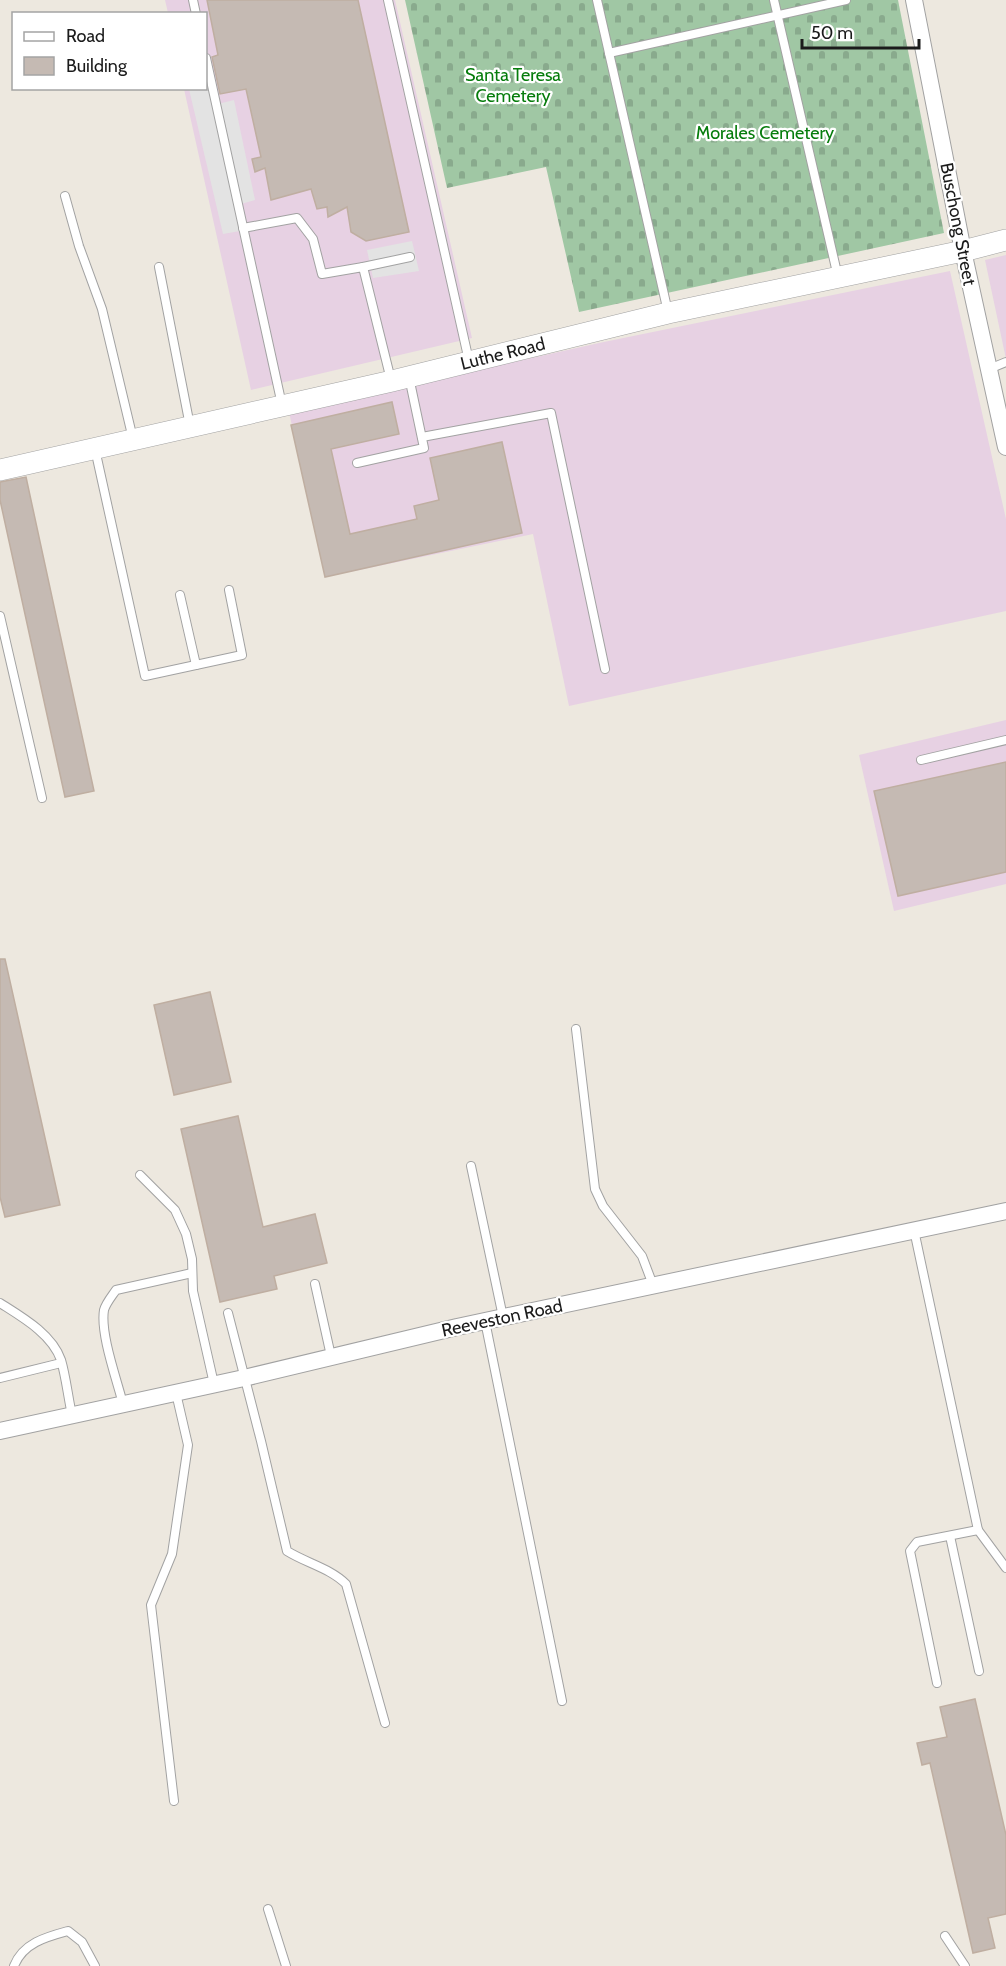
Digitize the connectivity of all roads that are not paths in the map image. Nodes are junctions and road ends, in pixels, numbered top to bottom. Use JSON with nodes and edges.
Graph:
{"nodes":[{"id":1,"x":388,"y":0,"type":"edge"},
{"id":2,"x":597,"y":0,"type":"edge"},
{"id":3,"x":774,"y":0,"type":"edge"},
{"id":4,"x":846,"y":0,"type":"edge"},
{"id":5,"x":914,"y":0,"type":"edge"},
{"id":6,"x":777,"y":15,"type":"junction"},
{"id":7,"x":609,"y":53,"type":"junction"},
{"id":8,"x":207,"y":63,"type":"edge"},
{"id":9,"x":65,"y":196,"type":"dead end"},
{"id":10,"x":243,"y":228,"type":"junction"},
{"id":11,"x":1006,"y":240,"type":"edge"},
{"id":12,"x":963,"y":251,"type":"junction"},
{"id":13,"x":410,"y":256,"type":"dead end"},
{"id":14,"x":159,"y":267,"type":"dead end"},
{"id":15,"x":363,"y":267,"type":"junction"},
{"id":16,"x":838,"y":277,"type":"junction"},
{"id":17,"x":668,"y":313,"type":"junction"},
{"id":18,"x":469,"y":362,"type":"junction"},
{"id":19,"x":1006,"y":362,"type":"edge"},
{"id":20,"x":989,"y":369,"type":"junction"},
{"id":21,"x":400,"y":378,"type":"junction"},
{"id":22,"x":282,"y":405,"type":"junction"},
{"id":23,"x":190,"y":426,"type":"junction"},
{"id":24,"x":422,"y":437,"type":"junction"},
{"id":25,"x":133,"y":439,"type":"junction"},
{"id":26,"x":1006,"y":447,"type":"edge"},
{"id":27,"x":94,"y":448,"type":"junction"},
{"id":28,"x":357,"y":463,"type":"dead end"},
{"id":29,"x":0,"y":470,"type":"edge"},
{"id":30,"x":229,"y":590,"type":"dead end"},
{"id":31,"x":180,"y":595,"type":"dead end"},
{"id":32,"x":0,"y":616,"type":"edge"},
{"id":33,"x":196,"y":665,"type":"junction"},
{"id":34,"x":604,"y":669,"type":"dead end"},
{"id":35,"x":1006,"y":740,"type":"edge"},
{"id":36,"x":921,"y":760,"type":"dead end"},
{"id":37,"x":42,"y":798,"type":"dead end"},
{"id":38,"x":576,"y":1029,"type":"dead end"},
{"id":39,"x":471,"y":1166,"type":"dead end"},
{"id":40,"x":140,"y":1175,"type":"dead end"},
{"id":41,"x":1006,"y":1211,"type":"edge"},
{"id":42,"x":914,"y":1230,"type":"junction"},
{"id":43,"x":192,"y":1273,"type":"junction"},
{"id":44,"x":315,"y":1284,"type":"dead end"},
{"id":45,"x":653,"y":1285,"type":"junction"},
{"id":46,"x":0,"y":1303,"type":"edge"},
{"id":47,"x":228,"y":1313,"type":"dead end"},
{"id":48,"x":503,"y":1317,"type":"junction"},
{"id":49,"x":485,"y":1321,"type":"junction"},
{"id":50,"x":331,"y":1356,"type":"junction"},
{"id":51,"x":61,"y":1363,"type":"junction"},
{"id":52,"x":0,"y":1378,"type":"edge"},
{"id":53,"x":244,"y":1378,"type":"junction"},
{"id":54,"x":214,"y":1384,"type":"junction"},
{"id":55,"x":176,"y":1393,"type":"junction"},
{"id":56,"x":123,"y":1404,"type":"junction"},
{"id":57,"x":72,"y":1415,"type":"junction"},
{"id":58,"x":0,"y":1431,"type":"edge"},
{"id":59,"x":978,"y":1530,"type":"junction"},
{"id":60,"x":950,"y":1536,"type":"junction"},
{"id":61,"x":1006,"y":1568,"type":"edge"},
{"id":62,"x":980,"y":1671,"type":"dead end"},
{"id":63,"x":937,"y":1683,"type":"dead end"},
{"id":64,"x":562,"y":1701,"type":"dead end"},
{"id":65,"x":385,"y":1723,"type":"dead end"},
{"id":66,"x":174,"y":1801,"type":"dead end"},
{"id":67,"x":268,"y":1909,"type":"dead end"},
{"id":68,"x":945,"y":1936,"type":"dead end"},
{"id":69,"x":14,"y":1966,"type":"edge"},
{"id":70,"x":95,"y":1966,"type":"edge"},
{"id":71,"x":286,"y":1966,"type":"edge"},
{"id":72,"x":965,"y":1966,"type":"edge"}],
"edges":[{"from":1,"to":18,"type":"lane"},
{"from":2,"to":7,"type":"lane"},
{"from":3,"to":6,"type":"lane"},
{"from":4,"to":6,"type":"lane"},
{"from":5,"to":12,"type":"street","name":"Buschong Street"},
{"from":6,"to":7,"type":"lane"},
{"from":6,"to":16,"type":"lane"},
{"from":7,"to":17,"type":"lane"},
{"from":8,"to":10,"type":"lane"},
{"from":9,"to":25,"type":"lane"},
{"from":10,"to":15,"type":"lane"},
{"from":10,"to":22,"type":"lane"},
{"from":11,"to":12,"type":"street","name":"Luthe Road"},
{"from":12,"to":16,"type":"street","name":"Luthe Road"},
{"from":12,"to":20,"type":"street","name":"Buschong Street"},
{"from":13,"to":15,"type":"lane"},
{"from":14,"to":23,"type":"lane"},
{"from":15,"to":21,"type":"lane"},
{"from":16,"to":17,"type":"street","name":"Luthe Road"},
{"from":17,"to":18,"type":"street","name":"Luthe Road"},
{"from":18,"to":21,"type":"street","name":"Luthe Road"},
{"from":19,"to":20,"type":"lane"},
{"from":20,"to":26,"type":"street","name":"Buschong Street"},
{"from":21,"to":22,"type":"street","name":"Luthe Road"},
{"from":21,"to":24,"type":"lane"},
{"from":22,"to":23,"type":"street","name":"Luthe Road"},
{"from":23,"to":25,"type":"street","name":"Luthe Road"},
{"from":24,"to":28,"type":"lane"},
{"from":24,"to":34,"type":"lane"},
{"from":25,"to":27,"type":"street","name":"Luthe Road"},
{"from":27,"to":29,"type":"street","name":"Luthe Road"},
{"from":27,"to":33,"type":"lane"},
{"from":30,"to":33,"type":"lane"},
{"from":31,"to":33,"type":"lane"},
{"from":32,"to":37,"type":"lane"},
{"from":35,"to":36,"type":"lane"},
{"from":38,"to":45,"type":"lane"},
{"from":39,"to":48,"type":"lane"},
{"from":40,"to":43,"type":"lane"},
{"from":41,"to":42,"type":"street","name":"Reeveston Road"},
{"from":42,"to":45,"type":"street","name":"Reeveston Road"},
{"from":42,"to":59,"type":"lane"},
{"from":43,"to":54,"type":"lane"},
{"from":43,"to":56,"type":"lane"},
{"from":44,"to":50,"type":"lane"},
{"from":45,"to":48,"type":"street","name":"Reeveston Road"},
{"from":46,"to":51,"type":"lane"},
{"from":47,"to":53,"type":"lane"},
{"from":48,"to":49,"type":"street","name":"Reeveston Road"},
{"from":49,"to":50,"type":"street","name":"Reeveston Road"},
{"from":49,"to":64,"type":"lane"},
{"from":50,"to":53,"type":"street","name":"Reeveston Road"},
{"from":51,"to":52,"type":"lane"},
{"from":51,"to":57,"type":"lane"},
{"from":53,"to":54,"type":"street","name":"Reeveston Road"},
{"from":53,"to":65,"type":"lane"},
{"from":54,"to":55,"type":"street","name":"Reeveston Road"},
{"from":55,"to":56,"type":"street","name":"Reeveston Road"},
{"from":55,"to":66,"type":"lane"},
{"from":56,"to":57,"type":"street","name":"Reeveston Road"},
{"from":57,"to":58,"type":"street","name":"Reeveston Road"},
{"from":59,"to":60,"type":"lane"},
{"from":59,"to":61,"type":"lane"},
{"from":60,"to":62,"type":"lane"},
{"from":60,"to":63,"type":"lane"},
{"from":67,"to":71,"type":"lane"},
{"from":68,"to":72,"type":"lane"},
{"from":69,"to":70,"type":"lane"}]}
